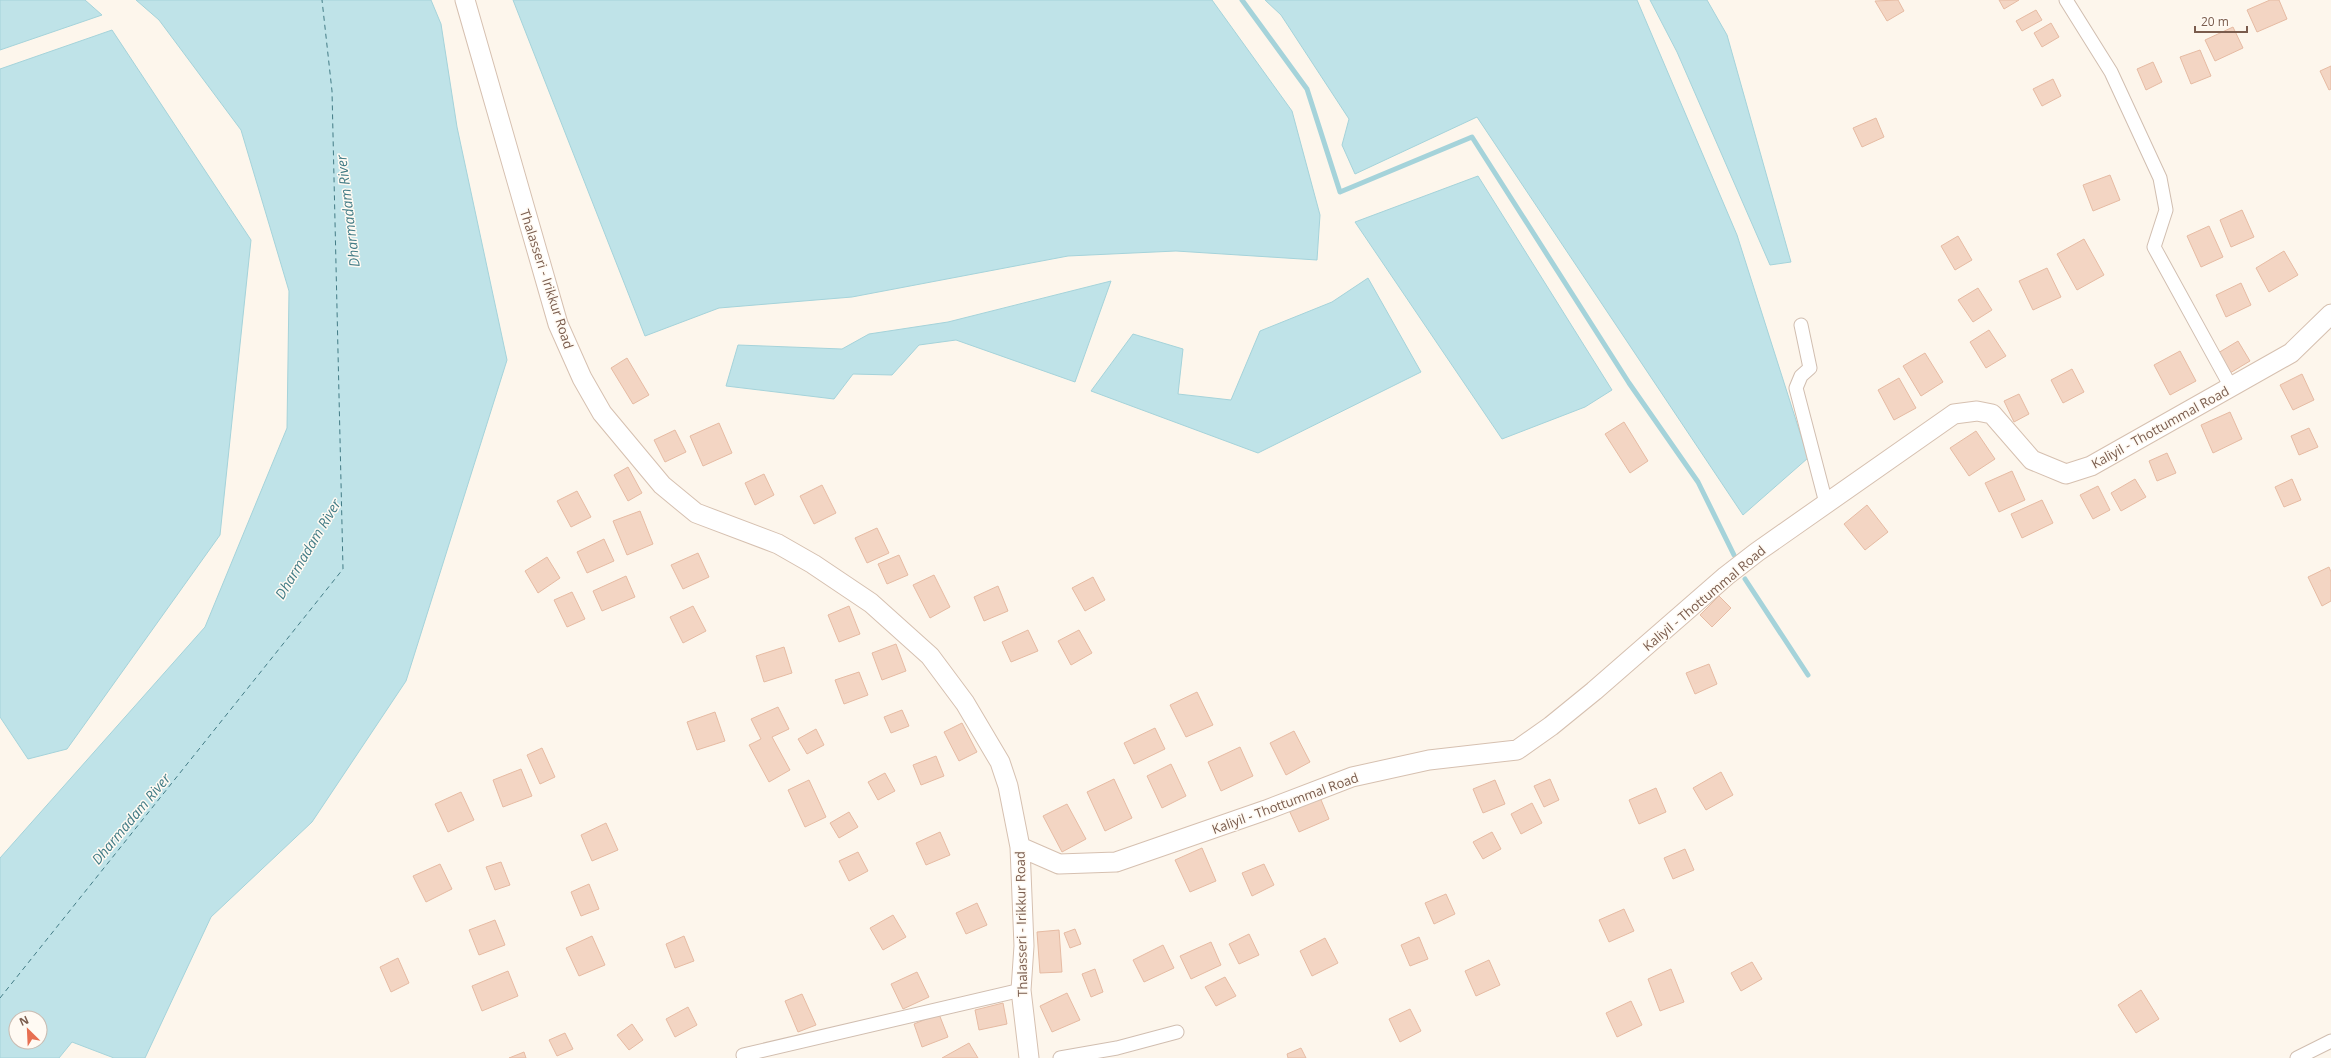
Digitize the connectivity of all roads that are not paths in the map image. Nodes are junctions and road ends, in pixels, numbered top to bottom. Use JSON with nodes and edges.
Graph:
{"nodes":[{"id":1,"x":465,"y":0,"type":"edge"},
{"id":2,"x":2066,"y":0,"type":"edge"},
{"id":3,"x":2331,"y":314,"type":"edge"},
{"id":4,"x":1800,"y":325,"type":"dead end"},
{"id":5,"x":2231,"y":387,"type":"junction"},
{"id":6,"x":1826,"y":503,"type":"junction"},
{"id":7,"x":1020,"y":847,"type":"junction"},
{"id":8,"x":1021,"y":990,"type":"junction"},
{"id":9,"x":1177,"y":1032,"type":"dead end"},
{"id":10,"x":2325,"y":1049,"type":"edge"},
{"id":11,"x":743,"y":1055,"type":"dead end"},
{"id":12,"x":1029,"y":1058,"type":"edge"},
{"id":13,"x":1060,"y":1058,"type":"edge"},
{"id":14,"x":2297,"y":1058,"type":"edge"}],
"edges":[{"from":1,"to":7,"type":"main road","name":"Thalasseri - Irikkur Road"},
{"from":2,"to":5,"type":"street"},
{"from":3,"to":5,"type":"main road","name":"Kaliyil - Thottummal Road"},
{"from":4,"to":6,"type":"street"},
{"from":5,"to":6,"type":"main road","name":"Kaliyil - Thottummal Road"},
{"from":6,"to":7,"type":"main road","name":"Kaliyil - Thottummal Road"},
{"from":7,"to":8,"type":"main road","name":"Thalasseri - Irikkur Road"},
{"from":8,"to":11,"type":"street"},
{"from":8,"to":12,"type":"main road","name":"Thalasseri - Irikkur Road"},
{"from":9,"to":13,"type":"street"},
{"from":10,"to":14,"type":"street"}]}
